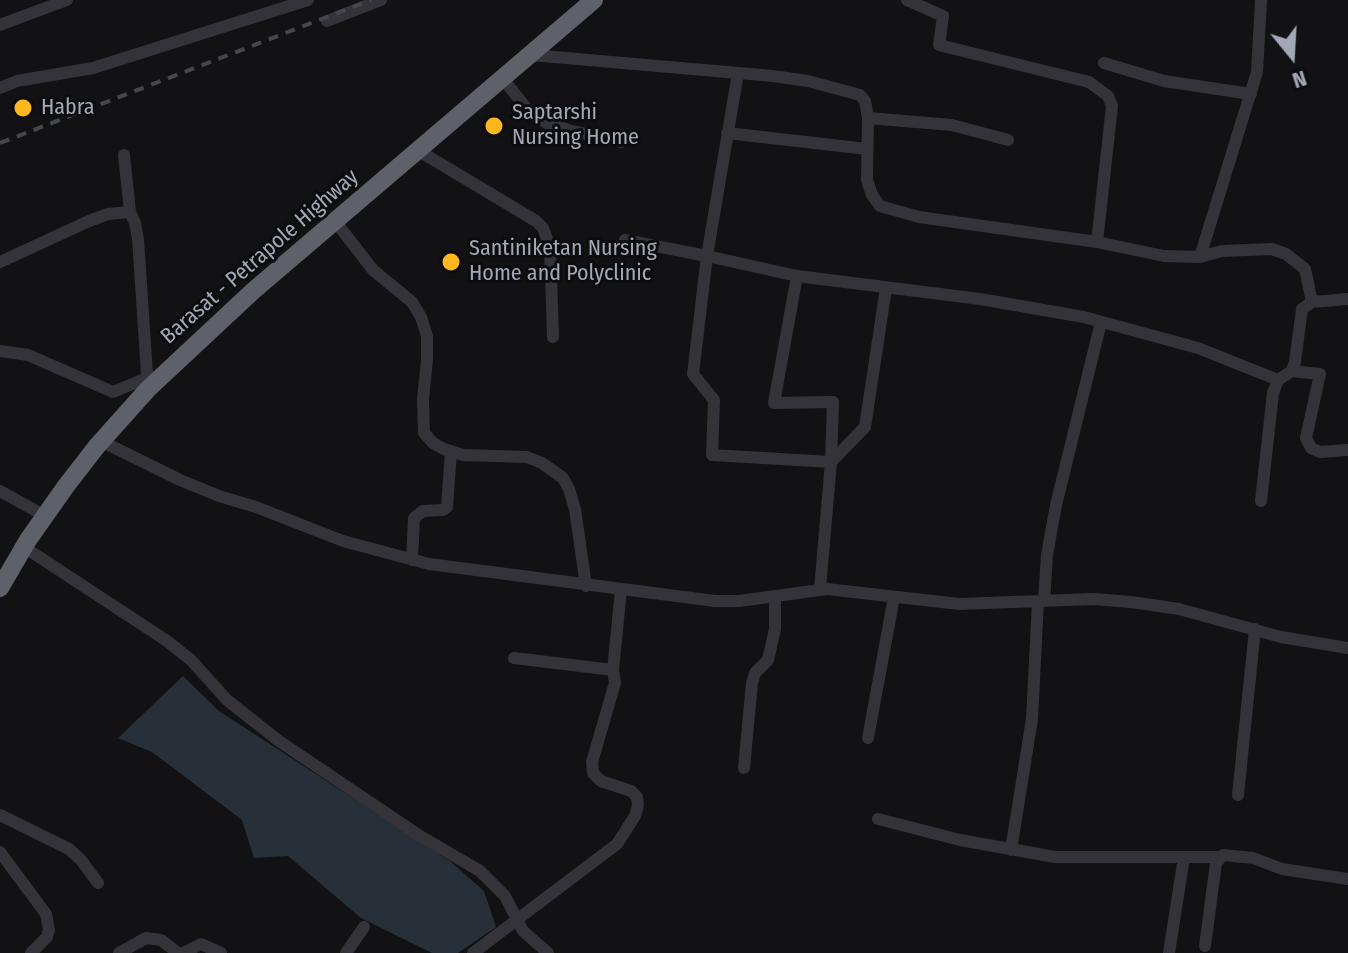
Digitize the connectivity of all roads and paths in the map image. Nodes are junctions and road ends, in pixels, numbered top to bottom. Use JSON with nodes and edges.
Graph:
{"nodes":[{"id":1,"x":67,"y":0,"type":"edge"},
{"id":2,"x":308,"y":0,"type":"edge"},
{"id":3,"x":381,"y":0,"type":"edge"},
{"id":4,"x":594,"y":0,"type":"edge"},
{"id":5,"x":907,"y":0,"type":"edge"},
{"id":6,"x":1261,"y":0,"type":"edge"},
{"id":7,"x":327,"y":21,"type":"dead end"},
{"id":8,"x":0,"y":25,"type":"edge"},
{"id":9,"x":531,"y":55,"type":"junction"},
{"id":10,"x":1104,"y":63,"type":"dead end"},
{"id":11,"x":738,"y":73,"type":"junction"},
{"id":12,"x":503,"y":79,"type":"junction"},
{"id":13,"x":0,"y":88,"type":"edge"},
{"id":14,"x":1251,"y":94,"type":"junction"},
{"id":15,"x":868,"y":118,"type":"junction"},
{"id":16,"x":727,"y":133,"type":"junction"},
{"id":17,"x":1008,"y":140,"type":"dead end"},
{"id":18,"x":621,"y":142,"type":"dead end"},
{"id":19,"x":867,"y":149,"type":"junction"},
{"id":20,"x":419,"y":151,"type":"junction"},
{"id":21,"x":124,"y":155,"type":"dead end"},
{"id":22,"x":130,"y":212,"type":"junction"},
{"id":23,"x":335,"y":221,"type":"junction"},
{"id":24,"x":625,"y":240,"type":"dead end"},
{"id":25,"x":1097,"y":242,"type":"junction"},
{"id":26,"x":707,"y":256,"type":"junction"},
{"id":27,"x":1200,"y":257,"type":"junction"},
{"id":28,"x":0,"y":262,"type":"edge"},
{"id":29,"x":797,"y":276,"type":"junction"},
{"id":30,"x":886,"y":288,"type":"junction"},
{"id":31,"x":1348,"y":299,"type":"edge"},
{"id":32,"x":1312,"y":302,"type":"junction"},
{"id":33,"x":1101,"y":322,"type":"junction"},
{"id":34,"x":553,"y":337,"type":"dead end"},
{"id":35,"x":0,"y":351,"type":"edge"},
{"id":36,"x":1292,"y":371,"type":"junction"},
{"id":37,"x":1278,"y":380,"type":"junction"},
{"id":38,"x":148,"y":383,"type":"junction"},
{"id":39,"x":101,"y":441,"type":"junction"},
{"id":40,"x":1348,"y":450,"type":"edge"},
{"id":41,"x":451,"y":451,"type":"junction"},
{"id":42,"x":831,"y":462,"type":"junction"},
{"id":43,"x":0,"y":491,"type":"edge"},
{"id":44,"x":1261,"y":501,"type":"dead end"},
{"id":45,"x":45,"y":516,"type":"junction"},
{"id":46,"x":24,"y":547,"type":"junction"},
{"id":47,"x":412,"y":560,"type":"junction"},
{"id":48,"x":586,"y":586,"type":"junction"},
{"id":49,"x":0,"y":588,"type":"edge"},
{"id":50,"x":820,"y":589,"type":"junction"},
{"id":51,"x":621,"y":590,"type":"junction"},
{"id":52,"x":775,"y":596,"type":"junction"},
{"id":53,"x":894,"y":597,"type":"junction"},
{"id":54,"x":1041,"y":601,"type":"junction"},
{"id":55,"x":1255,"y":629,"type":"junction"},
{"id":56,"x":1348,"y":648,"type":"edge"},
{"id":57,"x":514,"y":658,"type":"dead end"},
{"id":58,"x":613,"y":670,"type":"junction"},
{"id":59,"x":868,"y":738,"type":"dead end"},
{"id":60,"x":744,"y":768,"type":"dead end"},
{"id":61,"x":1238,"y":795,"type":"dead end"},
{"id":62,"x":0,"y":815,"type":"edge"},
{"id":63,"x":878,"y":819,"type":"dead end"},
{"id":64,"x":1011,"y":850,"type":"junction"},
{"id":65,"x":0,"y":852,"type":"edge"},
{"id":66,"x":1184,"y":857,"type":"junction"},
{"id":67,"x":1219,"y":857,"type":"junction"},
{"id":68,"x":1348,"y":879,"type":"edge"},
{"id":69,"x":98,"y":883,"type":"dead end"},
{"id":70,"x":517,"y":921,"type":"junction"},
{"id":71,"x":364,"y":927,"type":"dead end"},
{"id":72,"x":1205,"y":946,"type":"dead end"},
{"id":73,"x":31,"y":953,"type":"edge"},
{"id":74,"x":119,"y":953,"type":"edge"},
{"id":75,"x":181,"y":953,"type":"edge"},
{"id":76,"x":221,"y":953,"type":"edge"},
{"id":77,"x":346,"y":953,"type":"edge"},
{"id":78,"x":473,"y":953,"type":"edge"},
{"id":79,"x":548,"y":953,"type":"edge"},
{"id":80,"x":1169,"y":953,"type":"edge"}],
"edges":[{"from":1,"to":8,"type":"street"},
{"from":2,"to":13,"type":"street"},
{"from":3,"to":7,"type":"street"},
{"from":4,"to":9,"type":"highway","name":"Barasat - Petrapole Highway"},
{"from":5,"to":25,"type":"street"},
{"from":6,"to":14,"type":"street"},
{"from":9,"to":11,"type":"street"},
{"from":9,"to":12,"type":"highway","name":"Barasat - Petrapole Highway"},
{"from":10,"to":14,"type":"street"},
{"from":11,"to":15,"type":"street"},
{"from":11,"to":16,"type":"street"},
{"from":12,"to":18,"type":"street"},
{"from":12,"to":20,"type":"highway","name":"Barasat - Petrapole Highway"},
{"from":14,"to":27,"type":"street"},
{"from":15,"to":17,"type":"street"},
{"from":15,"to":19,"type":"street"},
{"from":16,"to":19,"type":"street"},
{"from":16,"to":26,"type":"street"},
{"from":19,"to":25,"type":"street"},
{"from":20,"to":23,"type":"highway","name":"Barasat - Petrapole Highway"},
{"from":20,"to":34,"type":"street"},
{"from":21,"to":22,"type":"street"},
{"from":22,"to":28,"type":"street"},
{"from":22,"to":38,"type":"street"},
{"from":23,"to":38,"type":"highway","name":"Barasat - Petrapole Highway"},
{"from":23,"to":41,"type":"street"},
{"from":24,"to":26,"type":"street"},
{"from":25,"to":27,"type":"street"},
{"from":26,"to":29,"type":"street"},
{"from":26,"to":42,"type":"street"},
{"from":27,"to":32,"type":"street"},
{"from":29,"to":30,"type":"street"},
{"from":29,"to":42,"type":"street"},
{"from":30,"to":33,"type":"street"},
{"from":30,"to":42,"type":"street"},
{"from":31,"to":32,"type":"street"},
{"from":32,"to":36,"type":"street"},
{"from":33,"to":37,"type":"street"},
{"from":33,"to":54,"type":"street"},
{"from":35,"to":38,"type":"street"},
{"from":36,"to":37,"type":"street"},
{"from":36,"to":40,"type":"street"},
{"from":37,"to":44,"type":"street"},
{"from":38,"to":39,"type":"highway","name":"Barasat - Petrapole Highway"},
{"from":39,"to":45,"type":"highway","name":"Barasat - Petrapole Highway"},
{"from":39,"to":47,"type":"street"},
{"from":41,"to":47,"type":"street"},
{"from":41,"to":48,"type":"street"},
{"from":42,"to":50,"type":"street"},
{"from":43,"to":45,"type":"street"},
{"from":45,"to":46,"type":"highway","name":"Barasat - Petrapole Highway"},
{"from":46,"to":49,"type":"highway","name":"Barasat - Petrapole Highway"},
{"from":46,"to":70,"type":"street"},
{"from":47,"to":48,"type":"street"},
{"from":48,"to":51,"type":"street"},
{"from":50,"to":52,"type":"street"},
{"from":50,"to":53,"type":"street"},
{"from":51,"to":52,"type":"street"},
{"from":51,"to":58,"type":"street"},
{"from":52,"to":60,"type":"street"},
{"from":53,"to":54,"type":"street"},
{"from":53,"to":59,"type":"street"},
{"from":54,"to":55,"type":"street"},
{"from":54,"to":64,"type":"street"},
{"from":55,"to":56,"type":"street"},
{"from":55,"to":61,"type":"street"},
{"from":57,"to":58,"type":"street"},
{"from":58,"to":70,"type":"street"},
{"from":62,"to":69,"type":"street"},
{"from":63,"to":64,"type":"street"},
{"from":64,"to":66,"type":"street"},
{"from":65,"to":73,"type":"street"},
{"from":66,"to":67,"type":"street"},
{"from":66,"to":80,"type":"street"},
{"from":67,"to":68,"type":"street"},
{"from":67,"to":72,"type":"street"},
{"from":70,"to":78,"type":"street"},
{"from":70,"to":79,"type":"street"},
{"from":71,"to":77,"type":"street"},
{"from":74,"to":75,"type":"street"},
{"from":75,"to":76,"type":"street"}]}
